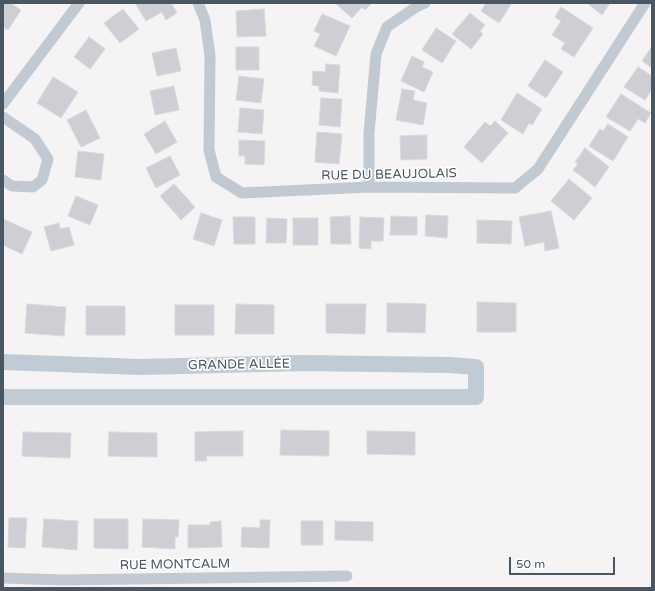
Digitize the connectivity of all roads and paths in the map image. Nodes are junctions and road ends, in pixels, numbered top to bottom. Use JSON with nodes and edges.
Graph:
{"nodes":[{"id":1,"x":79,"y":3,"type":"edge"},
{"id":2,"x":198,"y":3,"type":"edge"},
{"id":3,"x":425,"y":3,"type":"edge"},
{"id":4,"x":645,"y":3,"type":"edge"},
{"id":5,"x":3,"y":104,"type":"edge"},
{"id":6,"x":3,"y":116,"type":"edge"},
{"id":7,"x":3,"y":180,"type":"edge"},
{"id":8,"x":369,"y":188,"type":"junction"},
{"id":9,"x":3,"y":362,"type":"edge"},
{"id":10,"x":3,"y":397,"type":"edge"},
{"id":11,"x":347,"y":576,"type":"dead end"},
{"id":12,"x":3,"y":578,"type":"edge"},
{"id":13,"x":62,"y":584,"type":"edge"}],
"edges":[{"from":1,"to":5,"type":"street"},
{"from":2,"to":8,"type":"street","name":"RUE DU BEAUJOLAIS"},
{"from":3,"to":8,"type":"street"},
{"from":4,"to":8,"type":"street","name":"RUE DU BEAUJOLAIS"},
{"from":6,"to":7,"type":"street"},
{"from":9,"to":10,"type":"street","name":"GRANDE ALLÉE"},
{"from":11,"to":13,"type":"street","name":"RUE MONTCALM"},
{"from":12,"to":13,"type":"street","name":"RUE MONTCALM"}]}
